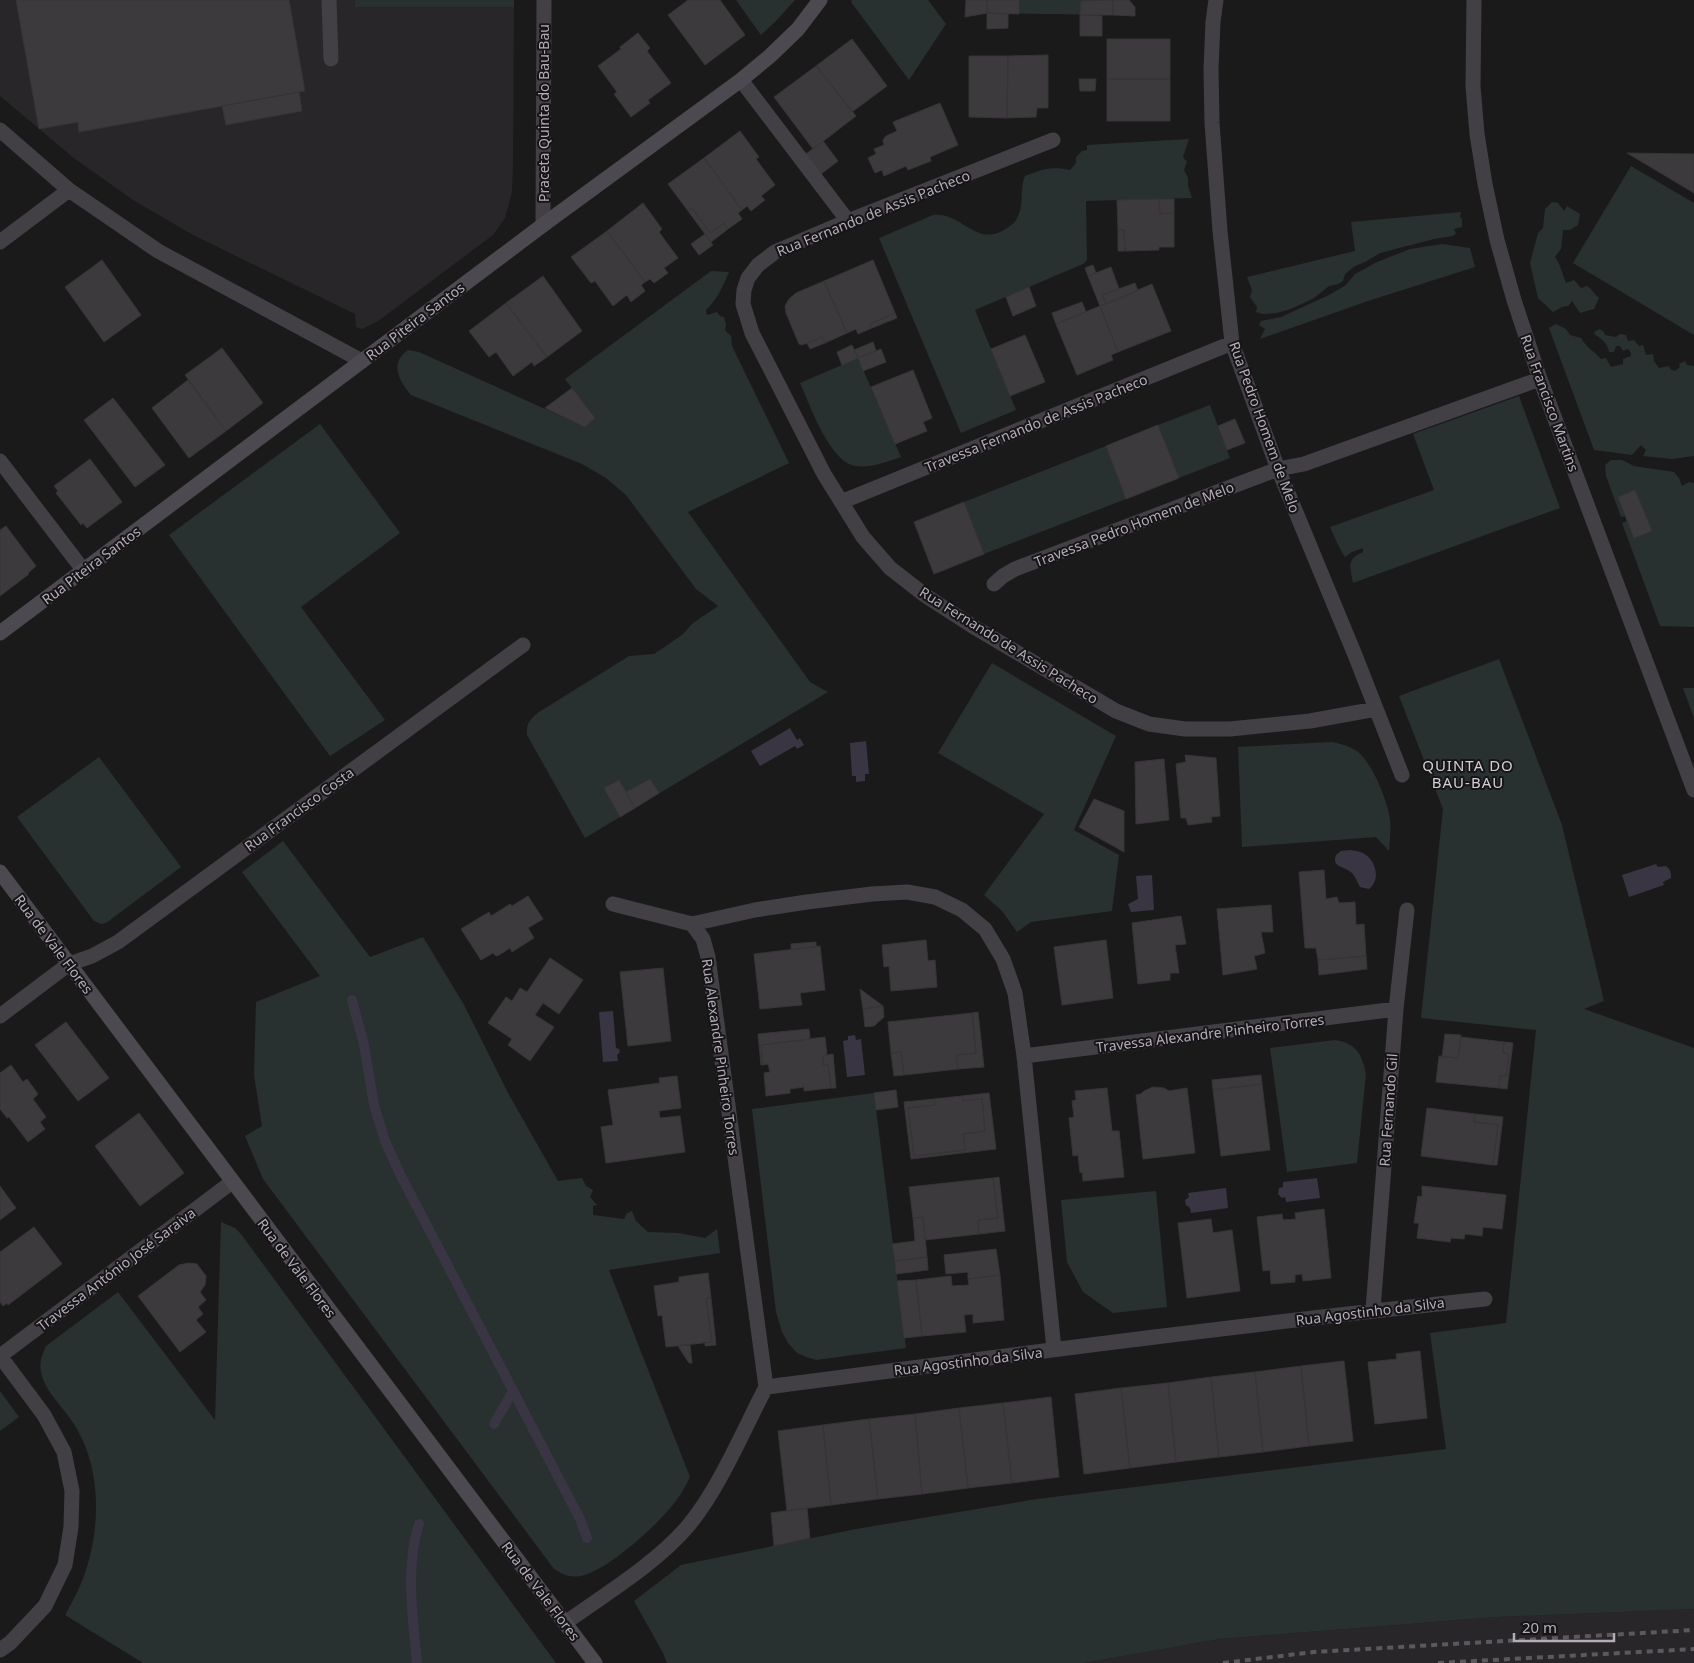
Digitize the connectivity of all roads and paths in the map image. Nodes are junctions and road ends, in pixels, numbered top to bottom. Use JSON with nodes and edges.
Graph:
{"nodes":[{"id":1,"x":329,"y":0,"type":"edge"},
{"id":2,"x":544,"y":0,"type":"edge"},
{"id":3,"x":820,"y":0,"type":"edge"},
{"id":4,"x":1216,"y":0,"type":"edge"},
{"id":5,"x":1474,"y":0,"type":"edge"},
{"id":6,"x":331,"y":59,"type":"dead end"},
{"id":7,"x":741,"y":80,"type":"junction"},
{"id":8,"x":0,"y":130,"type":"edge"},
{"id":9,"x":1053,"y":140,"type":"dead end"},
{"id":10,"x":69,"y":190,"type":"junction"},
{"id":11,"x":848,"y":221,"type":"junction"},
{"id":12,"x":543,"y":225,"type":"junction"},
{"id":13,"x":0,"y":242,"type":"edge"},
{"id":14,"x":1232,"y":343,"type":"junction"},
{"id":15,"x":362,"y":361,"type":"junction"},
{"id":16,"x":1540,"y":380,"type":"junction"},
{"id":17,"x":0,"y":461,"type":"edge"},
{"id":18,"x":1278,"y":469,"type":"junction"},
{"id":19,"x":841,"y":502,"type":"junction"},
{"id":20,"x":84,"y":571,"type":"junction"},
{"id":21,"x":994,"y":584,"type":"dead end"},
{"id":22,"x":0,"y":633,"type":"edge"},
{"id":23,"x":523,"y":645,"type":"dead end"},
{"id":24,"x":1376,"y":710,"type":"junction"},
{"id":25,"x":1402,"y":775,"type":"dead end"},
{"id":26,"x":1694,"y":790,"type":"edge"},
{"id":27,"x":0,"y":872,"type":"edge"},
{"id":28,"x":613,"y":904,"type":"dead end"},
{"id":29,"x":1407,"y":910,"type":"dead end"},
{"id":30,"x":692,"y":924,"type":"junction"},
{"id":31,"x":69,"y":964,"type":"junction"},
{"id":32,"x":1396,"y":1009,"type":"junction"},
{"id":33,"x":0,"y":1016,"type":"edge"},
{"id":34,"x":1024,"y":1056,"type":"junction"},
{"id":35,"x":232,"y":1182,"type":"junction"},
{"id":36,"x":1485,"y":1299,"type":"dead end"},
{"id":37,"x":1373,"y":1310,"type":"junction"},
{"id":38,"x":1054,"y":1349,"type":"junction"},
{"id":39,"x":0,"y":1356,"type":"edge"},
{"id":40,"x":766,"y":1387,"type":"junction"},
{"id":41,"x":565,"y":1623,"type":"junction"},
{"id":42,"x":0,"y":1650,"type":"edge"},
{"id":43,"x":595,"y":1663,"type":"edge"}],
"edges":[{"from":1,"to":6,"type":"street"},
{"from":2,"to":12,"type":"street","name":"Praceta Quinta do Bau-Bau"},
{"from":3,"to":7,"type":"street","name":"Rua Piteira Santos"},
{"from":4,"to":14,"type":"street","name":"Rua Pedro Homem de Melo"},
{"from":5,"to":16,"type":"street","name":"Rua Francisco Martins"},
{"from":7,"to":11,"type":"street"},
{"from":7,"to":12,"type":"street","name":"Rua Piteira Santos"},
{"from":8,"to":10,"type":"street"},
{"from":9,"to":11,"type":"street","name":"Rua Fernando de Assis Pacheco"},
{"from":10,"to":13,"type":"street"},
{"from":10,"to":15,"type":"street"},
{"from":11,"to":19,"type":"street","name":"Rua Fernando de Assis Pacheco"},
{"from":12,"to":15,"type":"street","name":"Rua Piteira Santos"},
{"from":14,"to":18,"type":"street","name":"Rua Pedro Homem de Melo"},
{"from":14,"to":19,"type":"street","name":"Travessa Fernando de Assis Pacheco"},
{"from":15,"to":20,"type":"street","name":"Rua Piteira Santos"},
{"from":16,"to":18,"type":"street","name":"Travessa Pedro Homem de Melo"},
{"from":16,"to":26,"type":"street","name":"Rua Francisco Martins"},
{"from":17,"to":20,"type":"street"},
{"from":18,"to":21,"type":"street","name":"Travessa Pedro Homem de Melo"},
{"from":18,"to":24,"type":"street","name":"Rua Pedro Homem de Melo"},
{"from":19,"to":24,"type":"street","name":"Rua Fernando de Assis Pacheco"},
{"from":20,"to":22,"type":"street","name":"Rua Piteira Santos"},
{"from":23,"to":31,"type":"street","name":"Rua Francisco Costa"},
{"from":24,"to":25,"type":"street","name":"Rua Pedro Homem de Melo"},
{"from":27,"to":31,"type":"street","name":"Rua de Vale Flores"},
{"from":28,"to":30,"type":"street"},
{"from":29,"to":32,"type":"street","name":"Rua Fernando Gil"},
{"from":30,"to":34,"type":"street"},
{"from":30,"to":40,"type":"street","name":"Rua Alexandre Pinheiro Torres"},
{"from":31,"to":33,"type":"street","name":"Rua Francisco Costa"},
{"from":31,"to":35,"type":"street","name":"Rua de Vale Flores"},
{"from":32,"to":34,"type":"street","name":"Travessa Alexandre Pinheiro Torres"},
{"from":32,"to":37,"type":"street","name":"Rua Fernando Gil"},
{"from":34,"to":38,"type":"street"},
{"from":35,"to":39,"type":"street","name":"Travessa António José Saraiva"},
{"from":35,"to":41,"type":"street","name":"Rua de Vale Flores"},
{"from":36,"to":37,"type":"street","name":"Rua Agostinho da Silva"},
{"from":37,"to":38,"type":"street","name":"Rua Agostinho da Silva"},
{"from":38,"to":40,"type":"street","name":"Rua Agostinho da Silva"},
{"from":39,"to":42,"type":"street"},
{"from":40,"to":41,"type":"street"},
{"from":41,"to":43,"type":"street","name":"Rua de Vale Flores"}]}
